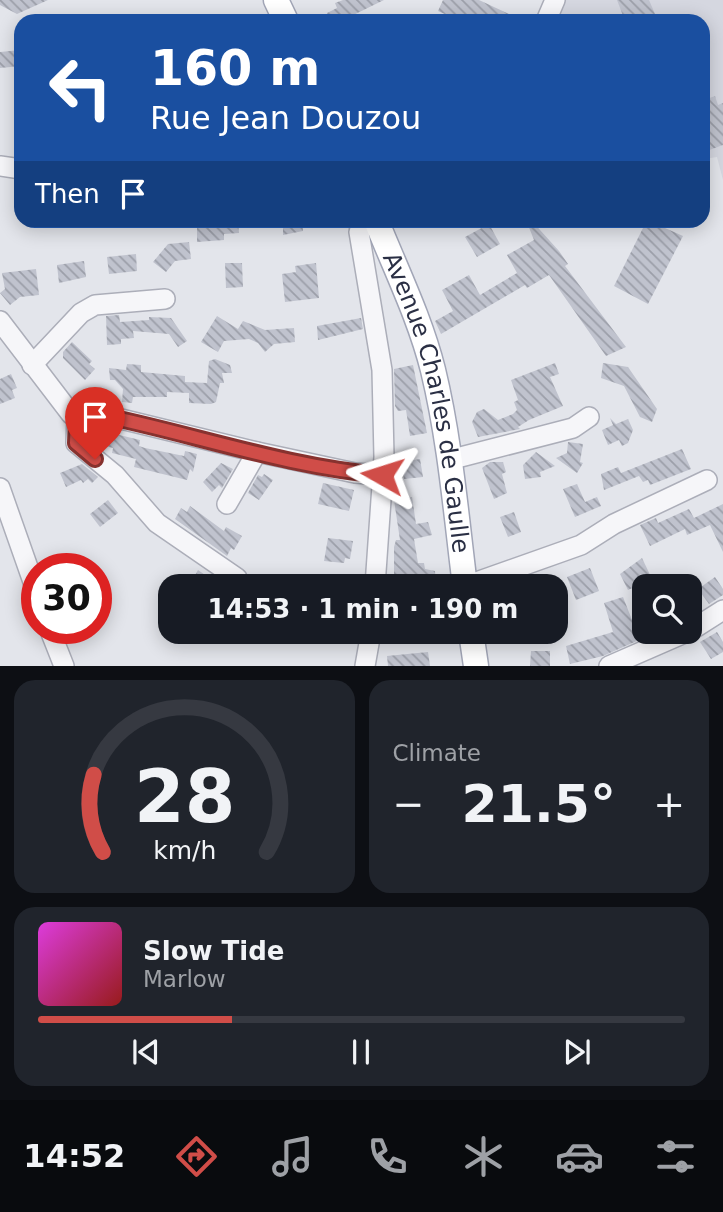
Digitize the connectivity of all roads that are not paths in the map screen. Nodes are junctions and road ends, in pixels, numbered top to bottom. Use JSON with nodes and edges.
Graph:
{"nodes":[{"id":1,"x":363,"y":228,"type":"edge"},
{"id":2,"x":379,"y":228,"type":"edge"},
{"id":3,"x":165,"y":299,"type":"dead end"},
{"id":4,"x":0,"y":321,"type":"edge"},
{"id":5,"x":32,"y":365,"type":"junction"},
{"id":6,"x":77,"y":416,"type":"junction"},
{"id":7,"x":589,"y":417,"type":"dead end"},
{"id":8,"x":257,"y":452,"type":"junction"},
{"id":9,"x":449,"y":460,"type":"junction"},
{"id":10,"x":382,"y":475,"type":"junction"},
{"id":11,"x":707,"y":480,"type":"dead end"},
{"id":12,"x":0,"y":488,"type":"edge"},
{"id":13,"x":227,"y":503,"type":"dead end"},
{"id":14,"x":23,"y":553,"type":"edge"},
{"id":15,"x":231,"y":574,"type":"edge"},
{"id":16,"x":376,"y":574,"type":"edge"},
{"id":17,"x":463,"y":574,"type":"edge"},
{"id":18,"x":499,"y":574,"type":"edge"},
{"id":19,"x":723,"y":610,"type":"edge"},
{"id":20,"x":702,"y":623,"type":"edge"},
{"id":21,"x":55,"y":644,"type":"edge"},
{"id":22,"x":369,"y":644,"type":"edge"},
{"id":23,"x":472,"y":644,"type":"edge"},
{"id":24,"x":659,"y":644,"type":"edge"},
{"id":25,"x":64,"y":666,"type":"edge"},
{"id":26,"x":366,"y":666,"type":"edge"},
{"id":27,"x":475,"y":666,"type":"edge"},
{"id":28,"x":609,"y":666,"type":"edge"}],
"edges":[{"from":1,"to":10,"type":"street"},
{"from":2,"to":9,"type":"main road","name":"Avenue Charles de Gaulle"},
{"from":3,"to":5,"type":"street"},
{"from":4,"to":5,"type":"street"},
{"from":5,"to":6,"type":"street"},
{"from":6,"to":8,"type":"street"},
{"from":6,"to":15,"type":"street"},
{"from":7,"to":9,"type":"street"},
{"from":8,"to":10,"type":"street"},
{"from":8,"to":13,"type":"street"},
{"from":9,"to":17,"type":"main road","name":"Avenue Charles de Gaulle"},
{"from":10,"to":16,"type":"street"},
{"from":11,"to":18,"type":"street"},
{"from":12,"to":14,"type":"street"},
{"from":19,"to":20,"type":"street"},
{"from":21,"to":25,"type":"street"},
{"from":22,"to":26,"type":"street"},
{"from":23,"to":27,"type":"main road"},
{"from":24,"to":28,"type":"street"}]}
